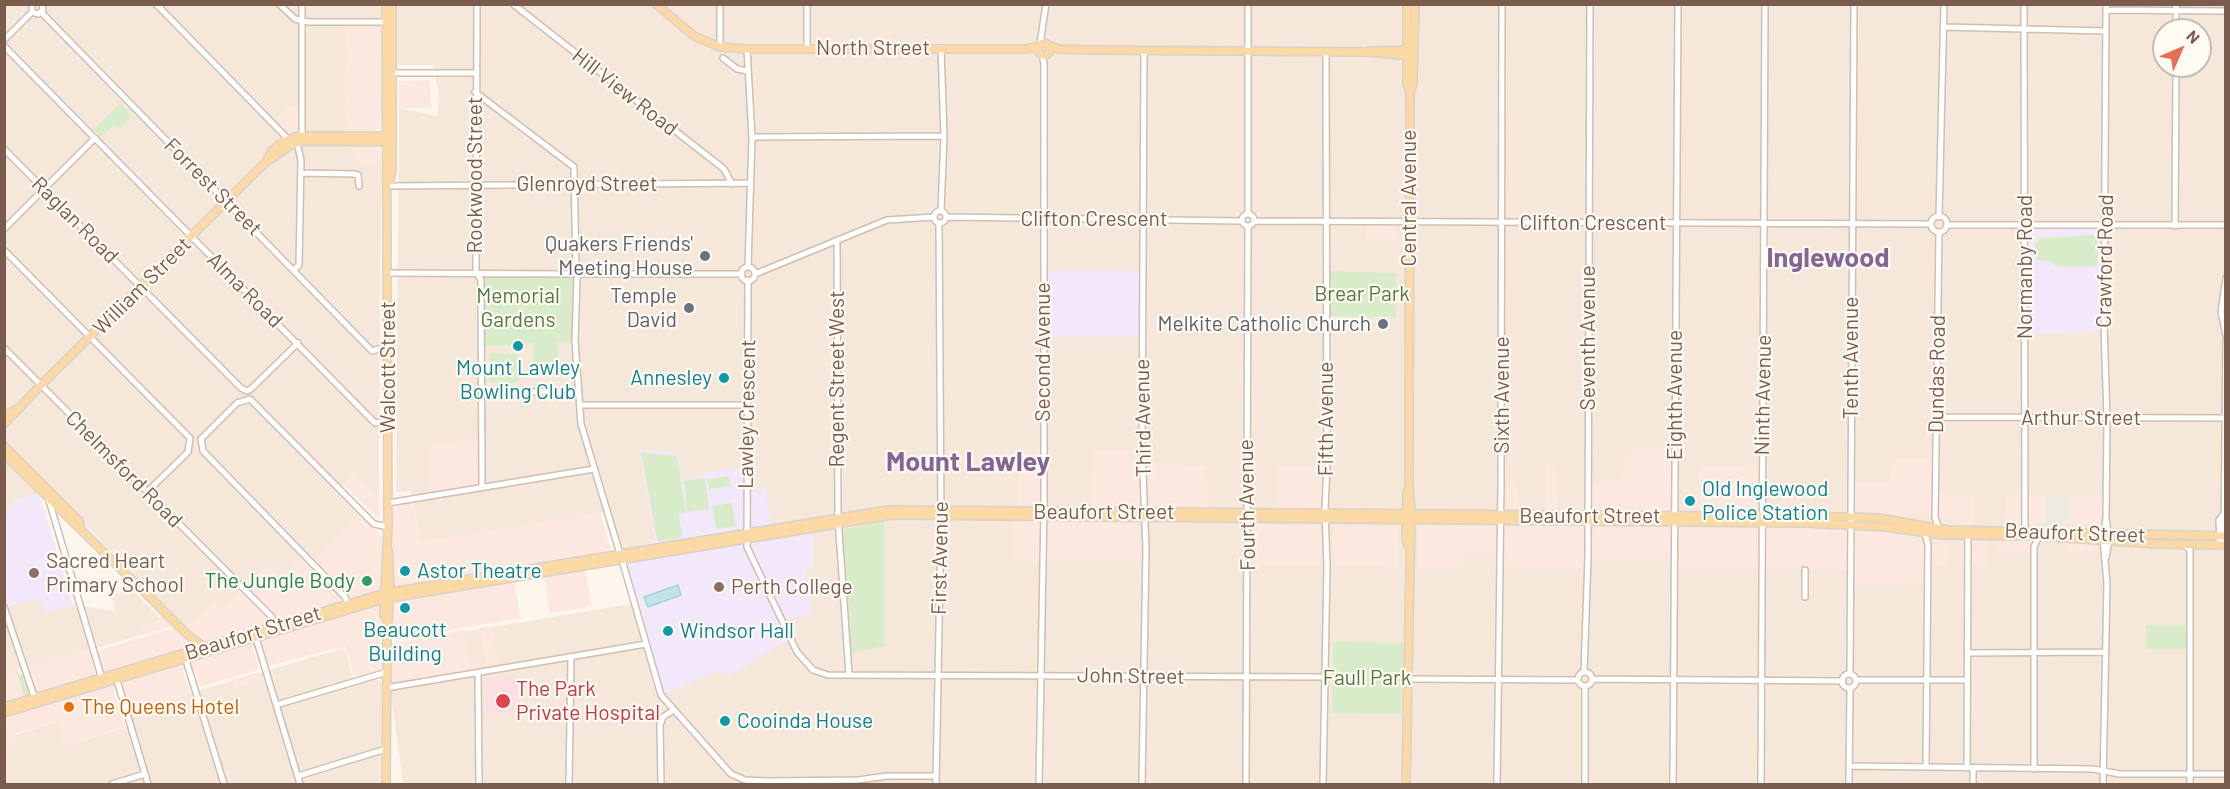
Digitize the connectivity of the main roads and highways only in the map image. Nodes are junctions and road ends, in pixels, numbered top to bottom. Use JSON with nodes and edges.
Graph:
{"nodes":[{"id":1,"x":386,"y":4,"type":"edge"},
{"id":2,"x":392,"y":4,"type":"edge"},
{"id":3,"x":656,"y":4,"type":"edge"},
{"id":4,"x":1407,"y":4,"type":"edge"},
{"id":5,"x":1415,"y":4,"type":"edge"},
{"id":6,"x":1410,"y":52,"type":"junction"},
{"id":7,"x":389,"y":73,"type":"junction"},
{"id":8,"x":389,"y":139,"type":"junction"},
{"id":9,"x":266,"y":162,"type":"junction"},
{"id":10,"x":17,"y":409,"type":"junction"},
{"id":11,"x":4,"y":416,"type":"edge"},
{"id":12,"x":4,"y":424,"type":"edge"},
{"id":13,"x":4,"y":446,"type":"edge"},
{"id":14,"x":4,"y":454,"type":"edge"},
{"id":15,"x":1408,"y":517,"type":"junction"},
{"id":16,"x":80,"y":526,"type":"junction"},
{"id":17,"x":1937,"y":532,"type":"junction"},
{"id":18,"x":1968,"y":533,"type":"junction"},
{"id":19,"x":2027,"y":533,"type":"junction"},
{"id":20,"x":2106,"y":536,"type":"junction"},
{"id":21,"x":2223,"y":536,"type":"edge"},
{"id":22,"x":746,"y":540,"type":"junction"},
{"id":23,"x":2223,"y":544,"type":"edge"},
{"id":24,"x":621,"y":557,"type":"junction"},
{"id":25,"x":387,"y":596,"type":"junction"},
{"id":26,"x":275,"y":629,"type":"junction"},
{"id":27,"x":189,"y":636,"type":"junction"},
{"id":28,"x":204,"y":647,"type":"junction"},
{"id":29,"x":194,"y":653,"type":"junction"},
{"id":30,"x":35,"y":701,"type":"junction"},
{"id":31,"x":4,"y":707,"type":"edge"},
{"id":32,"x":4,"y":713,"type":"edge"},
{"id":33,"x":386,"y":784,"type":"edge"},
{"id":34,"x":1406,"y":784,"type":"edge"}],
"edges":[{"from":1,"to":7,"type":"main road","name":"Walcott Street"},
{"from":2,"to":7,"type":"main road","name":"Walcott Street"},
{"from":3,"to":6,"type":"main road","name":"North Street"},
{"from":4,"to":6,"type":"main road","name":"Central Avenue"},
{"from":5,"to":6,"type":"main road","name":"Central Avenue"},
{"from":6,"to":15,"type":"main road","name":"Central Avenue"},
{"from":7,"to":8,"type":"main road","name":"Walcott Street"},
{"from":8,"to":9,"type":"main road","name":"William Street"},
{"from":8,"to":9,"type":"main road","name":"William Street"},
{"from":8,"to":25,"type":"main road","name":"Walcott Street"},
{"from":9,"to":10,"type":"main road","name":"William Street"},
{"from":10,"to":11,"type":"main road","name":"William Street"},
{"from":10,"to":12,"type":"main road","name":"William Street"},
{"from":13,"to":16,"type":"main road"},
{"from":14,"to":16,"type":"main road"},
{"from":15,"to":17,"type":"main road","name":"Beaufort Street"},
{"from":15,"to":22,"type":"main road","name":"Beaufort Street"},
{"from":15,"to":34,"type":"main road","name":"Central Avenue"},
{"from":16,"to":27,"type":"main road"},
{"from":17,"to":18,"type":"main road","name":"Beaufort Street"},
{"from":17,"to":18,"type":"main road","name":"Beaufort Street"},
{"from":18,"to":19,"type":"main road","name":"Beaufort Street"},
{"from":19,"to":20,"type":"main road","name":"Beaufort Street"},
{"from":19,"to":20,"type":"main road","name":"Beaufort Street"},
{"from":20,"to":21,"type":"main road","name":"Beaufort Street"},
{"from":20,"to":23,"type":"main road","name":"Beaufort Street"},
{"from":22,"to":24,"type":"main road","name":"Beaufort Street"},
{"from":22,"to":24,"type":"main road","name":"Beaufort Street"},
{"from":24,"to":25,"type":"main road","name":"Beaufort Street"},
{"from":25,"to":26,"type":"main road","name":"Beaufort Street"},
{"from":25,"to":26,"type":"main road","name":"Beaufort Street"},
{"from":25,"to":33,"type":"main road","name":"Walcott Street"},
{"from":26,"to":28,"type":"main road","name":"Beaufort Street"},
{"from":26,"to":29,"type":"main road","name":"Beaufort Street"},
{"from":27,"to":28,"type":"main road"},
{"from":27,"to":29,"type":"main road"},
{"from":28,"to":29,"type":"main road","name":"Beaufort Street"},
{"from":29,"to":30,"type":"main road","name":"Beaufort Street"},
{"from":30,"to":31,"type":"main road","name":"Beaufort Street"},
{"from":30,"to":32,"type":"main road","name":"Beaufort Street"}]}
